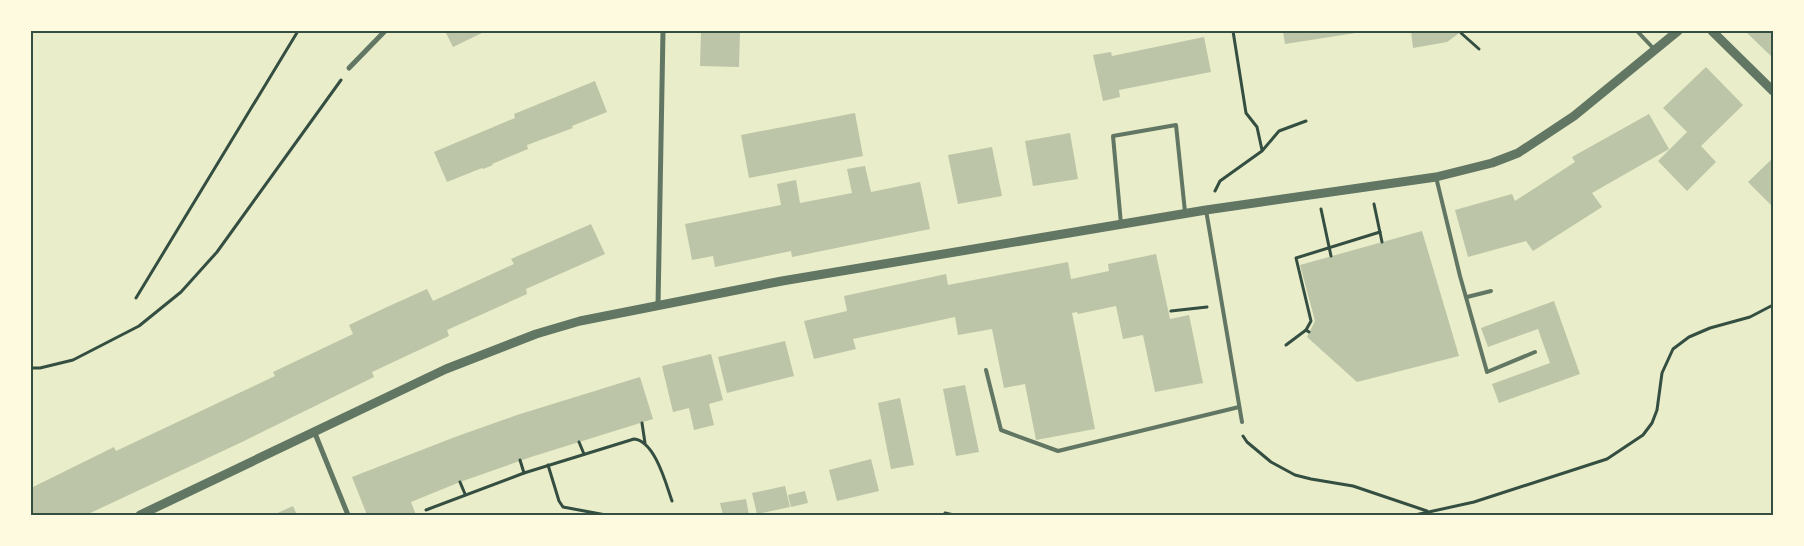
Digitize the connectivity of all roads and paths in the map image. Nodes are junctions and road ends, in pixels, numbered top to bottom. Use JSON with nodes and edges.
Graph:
{"nodes":[{"id":1,"x":298,"y":31,"type":"edge"},
{"id":2,"x":386,"y":31,"type":"edge"},
{"id":3,"x":663,"y":31,"type":"edge"},
{"id":4,"x":1233,"y":31,"type":"edge"},
{"id":5,"x":1637,"y":31,"type":"edge"},
{"id":6,"x":1678,"y":31,"type":"edge"},
{"id":7,"x":1712,"y":31,"type":"edge"},
{"id":8,"x":1462,"y":33,"type":"dead end"},
{"id":9,"x":1479,"y":49,"type":"dead end"},
{"id":10,"x":1655,"y":51,"type":"junction"},
{"id":11,"x":349,"y":68,"type":"joint"},
{"id":12,"x":1773,"y":90,"type":"edge"},
{"id":13,"x":1306,"y":122,"type":"dead end"},
{"id":14,"x":1262,"y":151,"type":"junction"},
{"id":15,"x":1436,"y":178,"type":"junction"},
{"id":16,"x":1220,"y":180,"type":"dead end"},
{"id":17,"x":1371,"y":186,"type":"junction"},
{"id":18,"x":1317,"y":194,"type":"junction"},
{"id":19,"x":1206,"y":210,"type":"junction"},
{"id":20,"x":1186,"y":213,"type":"junction"},
{"id":21,"x":1121,"y":224,"type":"junction"},
{"id":22,"x":1380,"y":232,"type":"junction"},
{"id":23,"x":1382,"y":242,"type":"dead end"},
{"id":24,"x":1329,"y":246,"type":"junction"},
{"id":25,"x":1332,"y":256,"type":"dead end"},
{"id":26,"x":1491,"y":291,"type":"dead end"},
{"id":27,"x":136,"y":298,"type":"dead end"},
{"id":28,"x":1467,"y":298,"type":"junction"},
{"id":29,"x":1222,"y":305,"type":"junction"},
{"id":30,"x":658,"y":306,"type":"junction"},
{"id":31,"x":1773,"y":306,"type":"edge"},
{"id":32,"x":1171,"y":311,"type":"dead end"},
{"id":33,"x":1286,"y":345,"type":"dead end"},
{"id":34,"x":1535,"y":352,"type":"dead end"},
{"id":35,"x":31,"y":368,"type":"edge"},
{"id":36,"x":986,"y":370,"type":"dead end"},
{"id":37,"x":1239,"y":407,"type":"junction"},
{"id":38,"x":1242,"y":422,"type":"joint"},
{"id":39,"x":642,"y":423,"type":"dead end"},
{"id":40,"x":314,"y":431,"type":"junction"},
{"id":41,"x":579,"y":442,"type":"dead end"},
{"id":42,"x":645,"y":444,"type":"junction"},
{"id":43,"x":584,"y":454,"type":"junction"},
{"id":44,"x":520,"y":460,"type":"dead end"},
{"id":45,"x":548,"y":465,"type":"junction"},
{"id":46,"x":524,"y":473,"type":"junction"},
{"id":47,"x":460,"y":482,"type":"dead end"},
{"id":48,"x":466,"y":494,"type":"junction"},
{"id":49,"x":672,"y":501,"type":"dead end"},
{"id":50,"x":426,"y":510,"type":"dead end"},
{"id":51,"x":945,"y":512,"type":"dead end"},
{"id":52,"x":1428,"y":512,"type":"junction"},
{"id":53,"x":140,"y":515,"type":"edge"},
{"id":54,"x":348,"y":515,"type":"edge"},
{"id":55,"x":606,"y":515,"type":"edge"},
{"id":56,"x":954,"y":515,"type":"edge"},
{"id":57,"x":1414,"y":515,"type":"edge"}],
"edges":[{"from":1,"to":27,"type":"path"},
{"from":2,"to":11,"type":"street"},
{"from":3,"to":30,"type":"street"},
{"from":4,"to":14,"type":"path"},
{"from":5,"to":10,"type":"lane"},
{"from":6,"to":10,"type":"street"},
{"from":7,"to":12,"type":"street"},
{"from":8,"to":9,"type":"path"},
{"from":10,"to":15,"type":"street"},
{"from":11,"to":35,"type":"path"},
{"from":13,"to":14,"type":"path"},
{"from":14,"to":16,"type":"path"},
{"from":15,"to":17,"type":"street"},
{"from":15,"to":28,"type":"lane"},
{"from":17,"to":18,"type":"street"},
{"from":17,"to":22,"type":"path"},
{"from":18,"to":19,"type":"street"},
{"from":18,"to":24,"type":"path"},
{"from":19,"to":20,"type":"street"},
{"from":19,"to":29,"type":"lane"},
{"from":20,"to":21,"type":"street"},
{"from":20,"to":21,"type":"lane"},
{"from":21,"to":30,"type":"street"},
{"from":22,"to":23,"type":"path"},
{"from":22,"to":24,"type":"path"},
{"from":24,"to":25,"type":"path"},
{"from":24,"to":33,"type":"path"},
{"from":26,"to":28,"type":"lane"},
{"from":28,"to":34,"type":"lane"},
{"from":29,"to":32,"type":"path"},
{"from":29,"to":37,"type":"lane"},
{"from":30,"to":40,"type":"street"},
{"from":31,"to":52,"type":"path"},
{"from":36,"to":37,"type":"lane"},
{"from":37,"to":38,"type":"lane"},
{"from":38,"to":52,"type":"path"},
{"from":39,"to":42,"type":"path"},
{"from":40,"to":53,"type":"street"},
{"from":40,"to":54,"type":"street"},
{"from":41,"to":43,"type":"path"},
{"from":42,"to":43,"type":"path"},
{"from":42,"to":49,"type":"path"},
{"from":43,"to":45,"type":"path"},
{"from":44,"to":46,"type":"path"},
{"from":45,"to":46,"type":"path"},
{"from":45,"to":55,"type":"path"},
{"from":46,"to":48,"type":"path"},
{"from":47,"to":48,"type":"path"},
{"from":48,"to":50,"type":"path"},
{"from":51,"to":56,"type":"path"},
{"from":52,"to":57,"type":"path"}]}
